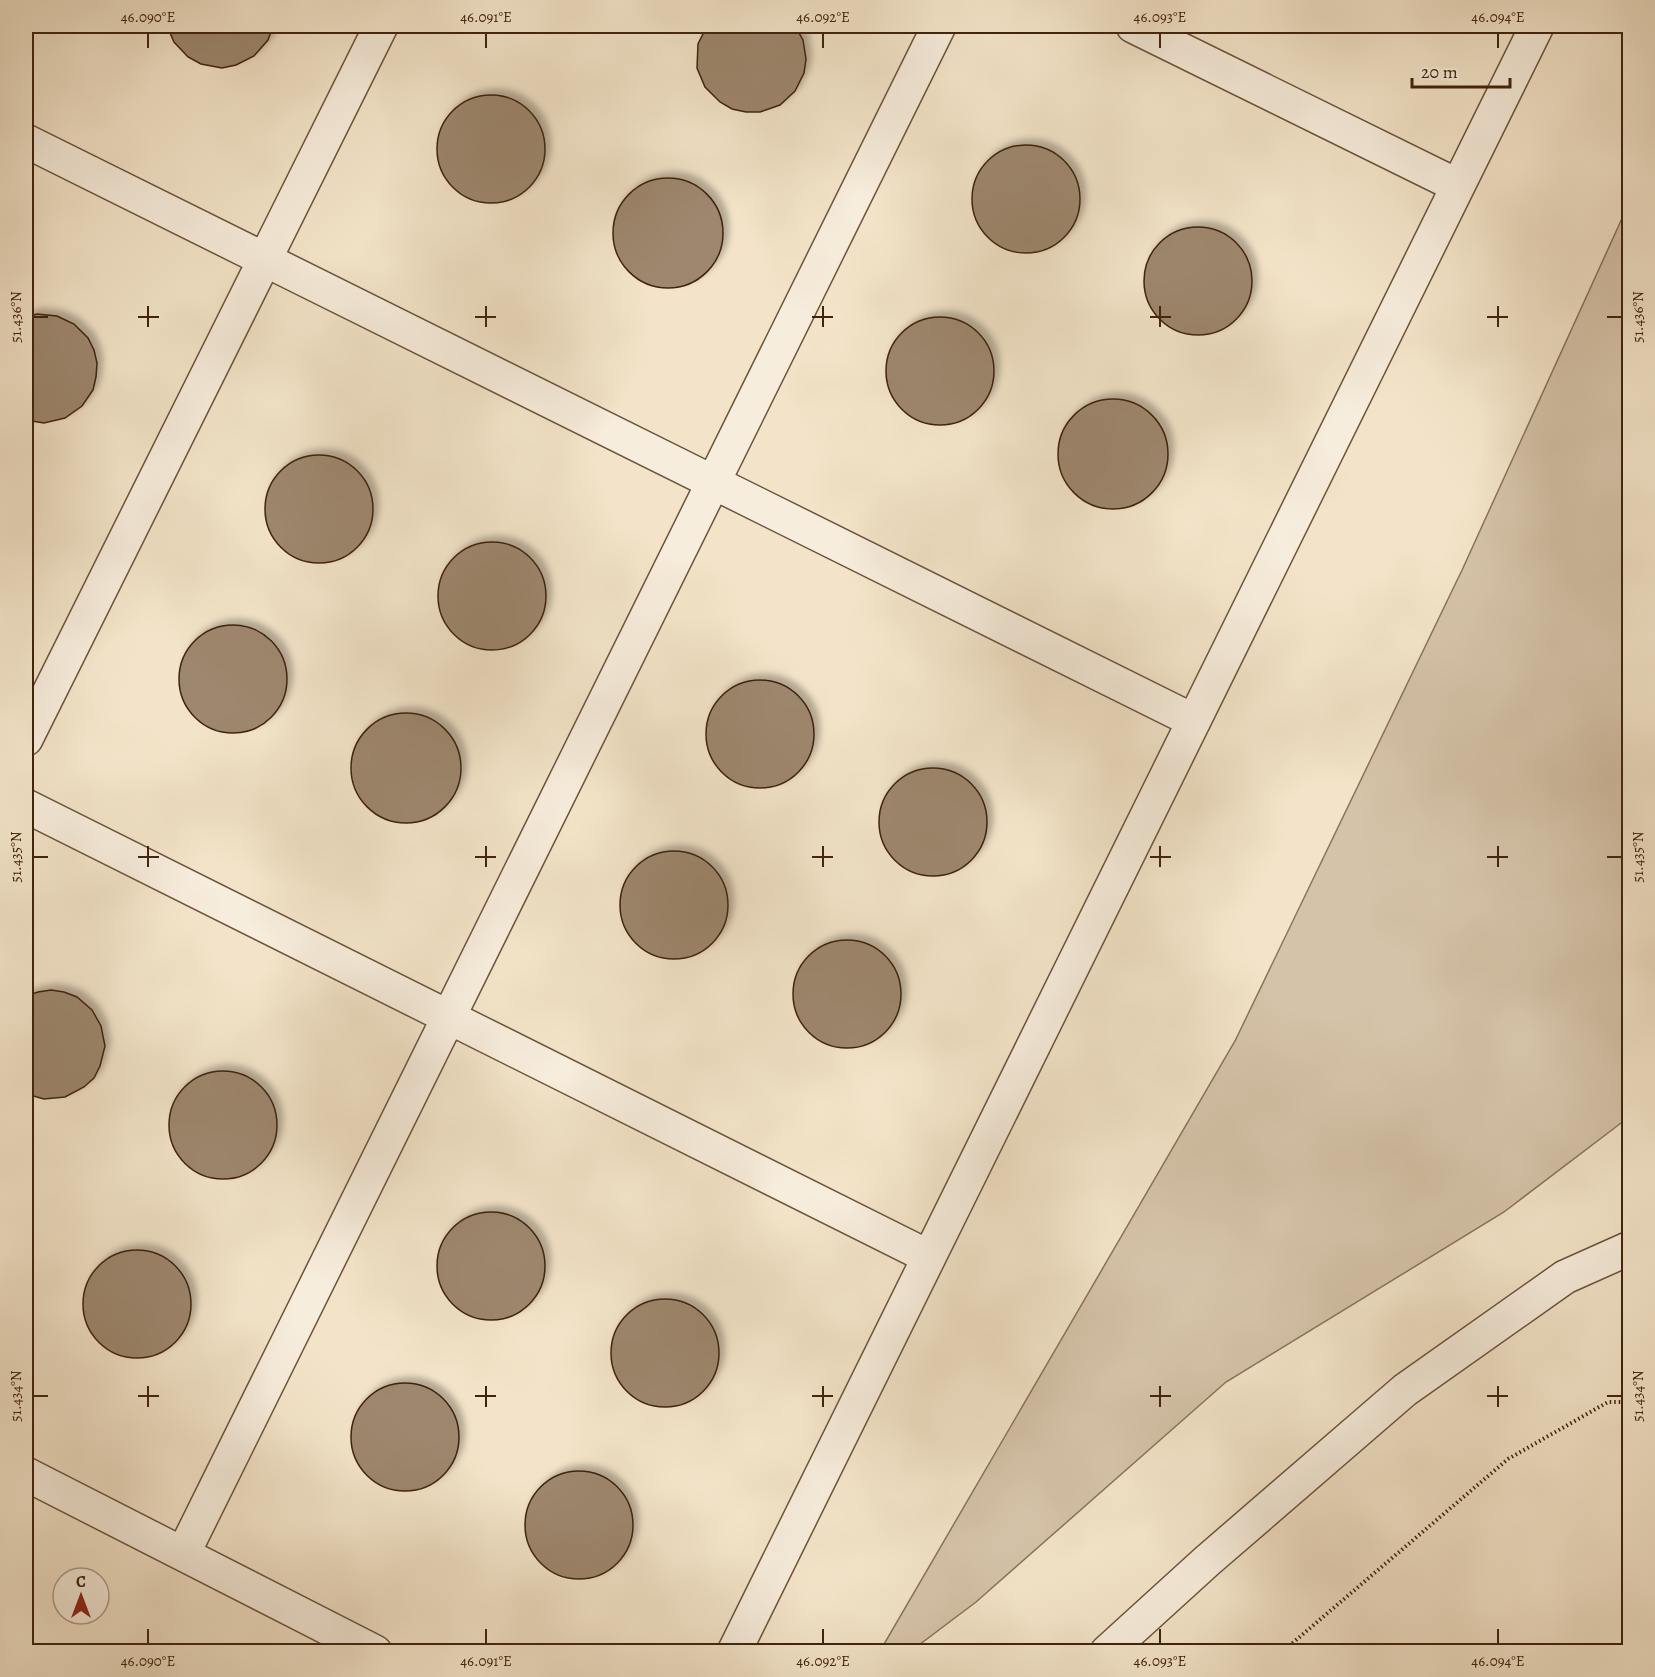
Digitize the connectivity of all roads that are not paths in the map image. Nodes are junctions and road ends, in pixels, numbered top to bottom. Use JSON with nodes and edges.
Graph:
{"nodes":[{"id":1,"x":381,"y":26,"type":"edge"},
{"id":2,"x":939,"y":26,"type":"edge"},
{"id":3,"x":1133,"y":26,"type":"edge"},
{"id":4,"x":1537,"y":26,"type":"edge"},
{"id":5,"x":26,"y":141,"type":"edge"},
{"id":6,"x":1458,"y":186,"type":"junction"},
{"id":7,"x":264,"y":260,"type":"junction"},
{"id":8,"x":713,"y":482,"type":"junction"},
{"id":9,"x":1194,"y":720,"type":"junction"},
{"id":10,"x":26,"y":739,"type":"edge"},
{"id":11,"x":26,"y":806,"type":"edge"},
{"id":12,"x":448,"y":1017,"type":"junction"},
{"id":13,"x":1629,"y":1248,"type":"edge"},
{"id":14,"x":929,"y":1257,"type":"junction"},
{"id":15,"x":26,"y":1474,"type":"edge"},
{"id":16,"x":183,"y":1554,"type":"junction"},
{"id":17,"x":375,"y":1652,"type":"edge"},
{"id":18,"x":734,"y":1652,"type":"edge"},
{"id":19,"x":1107,"y":1652,"type":"edge"}],
"edges":[{"from":1,"to":7,"type":"street"},
{"from":2,"to":8,"type":"street"},
{"from":3,"to":6,"type":"street"},
{"from":4,"to":6,"type":"street"},
{"from":5,"to":7,"type":"street"},
{"from":6,"to":9,"type":"street"},
{"from":7,"to":8,"type":"street"},
{"from":7,"to":10,"type":"street"},
{"from":8,"to":9,"type":"street"},
{"from":8,"to":12,"type":"street"},
{"from":9,"to":14,"type":"street"},
{"from":11,"to":12,"type":"street"},
{"from":12,"to":14,"type":"street"},
{"from":12,"to":16,"type":"street"},
{"from":13,"to":19,"type":"street"},
{"from":14,"to":18,"type":"street"},
{"from":15,"to":16,"type":"street"},
{"from":16,"to":17,"type":"street"}]}
